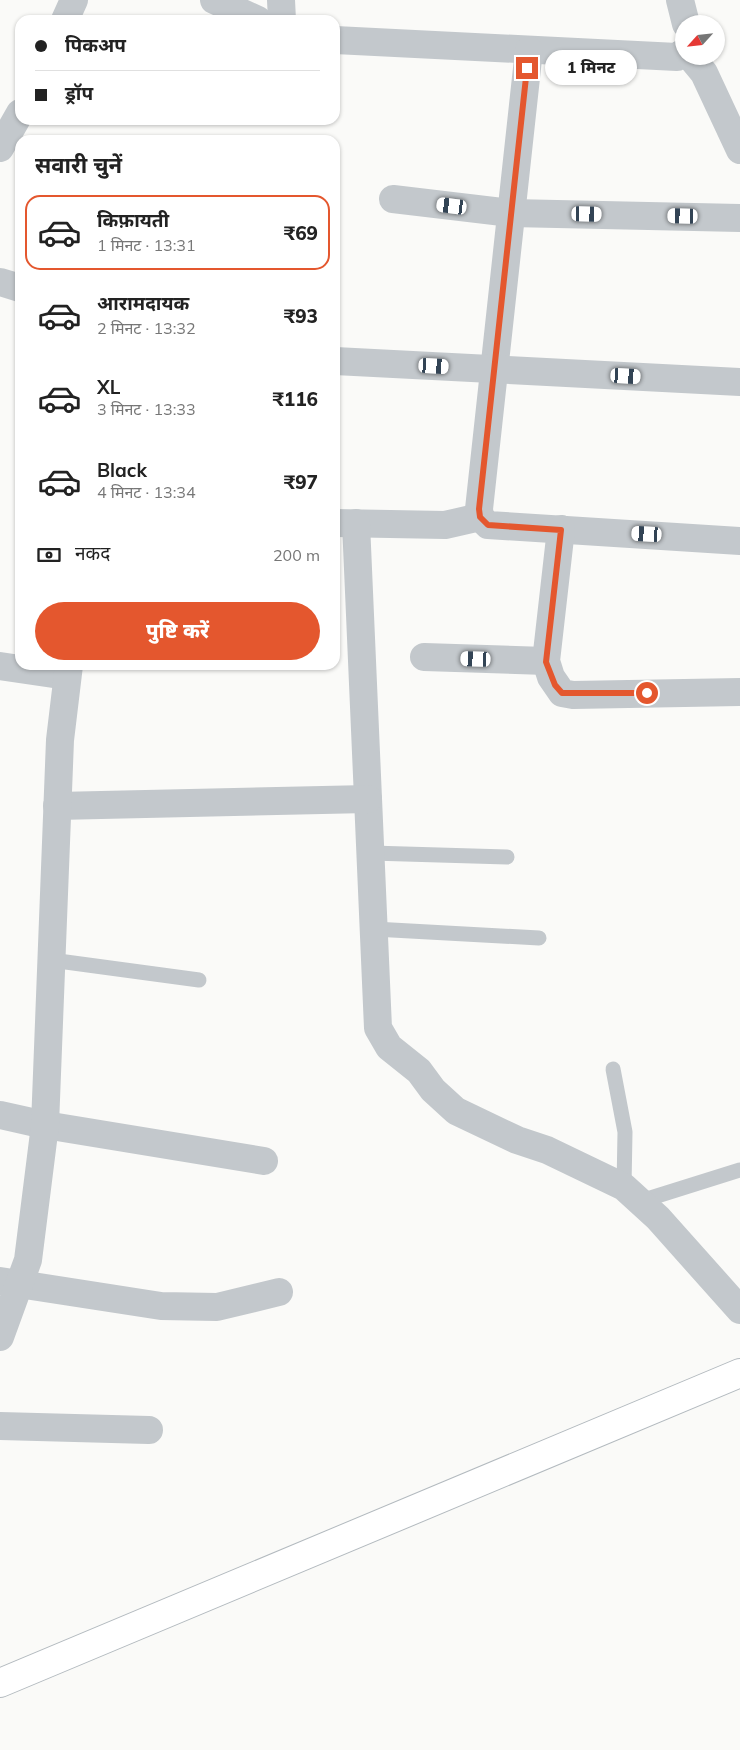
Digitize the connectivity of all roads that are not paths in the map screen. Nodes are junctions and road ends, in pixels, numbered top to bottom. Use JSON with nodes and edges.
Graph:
{"nodes":[{"id":1,"x":74,"y":0,"type":"edge"},
{"id":2,"x":214,"y":0,"type":"edge"},
{"id":3,"x":280,"y":0,"type":"edge"},
{"id":4,"x":680,"y":0,"type":"edge"},
{"id":5,"x":68,"y":15,"type":"edge"},
{"id":6,"x":247,"y":15,"type":"edge"},
{"id":7,"x":282,"y":15,"type":"edge"},
{"id":8,"x":684,"y":15,"type":"edge"},
{"id":9,"x":340,"y":40,"type":"edge"},
{"id":10,"x":529,"y":50,"type":"junction"},
{"id":11,"x":675,"y":57,"type":"edge"},
{"id":12,"x":697,"y":65,"type":"edge"},
{"id":13,"x":15,"y":122,"type":"edge"},
{"id":14,"x":0,"y":148,"type":"edge"},
{"id":15,"x":740,"y":150,"type":"edge"},
{"id":16,"x":393,"y":199,"type":"dead end"},
{"id":17,"x":510,"y":213,"type":"junction"},
{"id":18,"x":740,"y":218,"type":"edge"},
{"id":19,"x":0,"y":282,"type":"edge"},
{"id":20,"x":15,"y":286,"type":"edge"},
{"id":21,"x":340,"y":361,"type":"edge"},
{"id":22,"x":494,"y":370,"type":"junction"},
{"id":23,"x":740,"y":382,"type":"edge"},
{"id":24,"x":480,"y":517,"type":"junction"},
{"id":25,"x":345,"y":523,"type":"edge"},
{"id":26,"x":561,"y":530,"type":"junction"},
{"id":27,"x":740,"y":541,"type":"edge"},
{"id":28,"x":424,"y":657,"type":"dead end"},
{"id":29,"x":546,"y":662,"type":"junction"},
{"id":30,"x":0,"y":666,"type":"edge"},
{"id":31,"x":15,"y":667,"type":"edge"},
{"id":32,"x":68,"y":670,"type":"edge"},
{"id":33,"x":740,"y":692,"type":"edge"},
{"id":34,"x":368,"y":798,"type":"junction"},
{"id":35,"x":57,"y":806,"type":"junction"},
{"id":36,"x":370,"y":853,"type":"junction"},
{"id":37,"x":508,"y":857,"type":"dead end"},
{"id":38,"x":374,"y":929,"type":"junction"},
{"id":39,"x":539,"y":938,"type":"dead end"},
{"id":40,"x":51,"y":960,"type":"junction"},
{"id":41,"x":200,"y":980,"type":"dead end"},
{"id":42,"x":613,"y":1069,"type":"dead end"},
{"id":43,"x":0,"y":1115,"type":"edge"},
{"id":44,"x":45,"y":1125,"type":"junction"},
{"id":45,"x":264,"y":1161,"type":"dead end"},
{"id":46,"x":740,"y":1170,"type":"edge"},
{"id":47,"x":633,"y":1194,"type":"junction"},
{"id":48,"x":10,"y":1282,"type":"edge"},
{"id":49,"x":279,"y":1292,"type":"dead end"},
{"id":50,"x":740,"y":1310,"type":"edge"},
{"id":51,"x":0,"y":1337,"type":"edge"},
{"id":52,"x":740,"y":1373,"type":"edge"},
{"id":53,"x":0,"y":1426,"type":"edge"},
{"id":54,"x":148,"y":1430,"type":"dead end"},
{"id":55,"x":0,"y":1683,"type":"edge"}],
"edges":[{"from":1,"to":5,"type":"street"},
{"from":2,"to":6,"type":"street"},
{"from":3,"to":7,"type":"street"},
{"from":4,"to":8,"type":"street"},
{"from":9,"to":10,"type":"street"},
{"from":10,"to":11,"type":"street"},
{"from":10,"to":17,"type":"street"},
{"from":12,"to":15,"type":"street"},
{"from":13,"to":14,"type":"street"},
{"from":16,"to":17,"type":"street"},
{"from":17,"to":18,"type":"street"},
{"from":17,"to":22,"type":"street"},
{"from":19,"to":20,"type":"street"},
{"from":21,"to":22,"type":"street"},
{"from":22,"to":23,"type":"street"},
{"from":22,"to":24,"type":"street"},
{"from":24,"to":25,"type":"street"},
{"from":24,"to":26,"type":"street"},
{"from":25,"to":34,"type":"street"},
{"from":26,"to":27,"type":"street"},
{"from":26,"to":29,"type":"street"},
{"from":28,"to":29,"type":"street"},
{"from":29,"to":33,"type":"street"},
{"from":30,"to":31,"type":"street"},
{"from":32,"to":35,"type":"street"},
{"from":34,"to":35,"type":"street"},
{"from":34,"to":36,"type":"street"},
{"from":35,"to":40,"type":"street"},
{"from":36,"to":37,"type":"lane"},
{"from":36,"to":38,"type":"street"},
{"from":38,"to":39,"type":"lane"},
{"from":38,"to":47,"type":"street"},
{"from":40,"to":41,"type":"lane"},
{"from":40,"to":44,"type":"street"},
{"from":42,"to":47,"type":"lane"},
{"from":43,"to":44,"type":"street"},
{"from":44,"to":45,"type":"street"},
{"from":44,"to":48,"type":"street"},
{"from":46,"to":47,"type":"lane"},
{"from":47,"to":50,"type":"street"},
{"from":48,"to":49,"type":"street"},
{"from":48,"to":51,"type":"street"},
{"from":52,"to":55,"type":"street"},
{"from":53,"to":54,"type":"street"}]}
